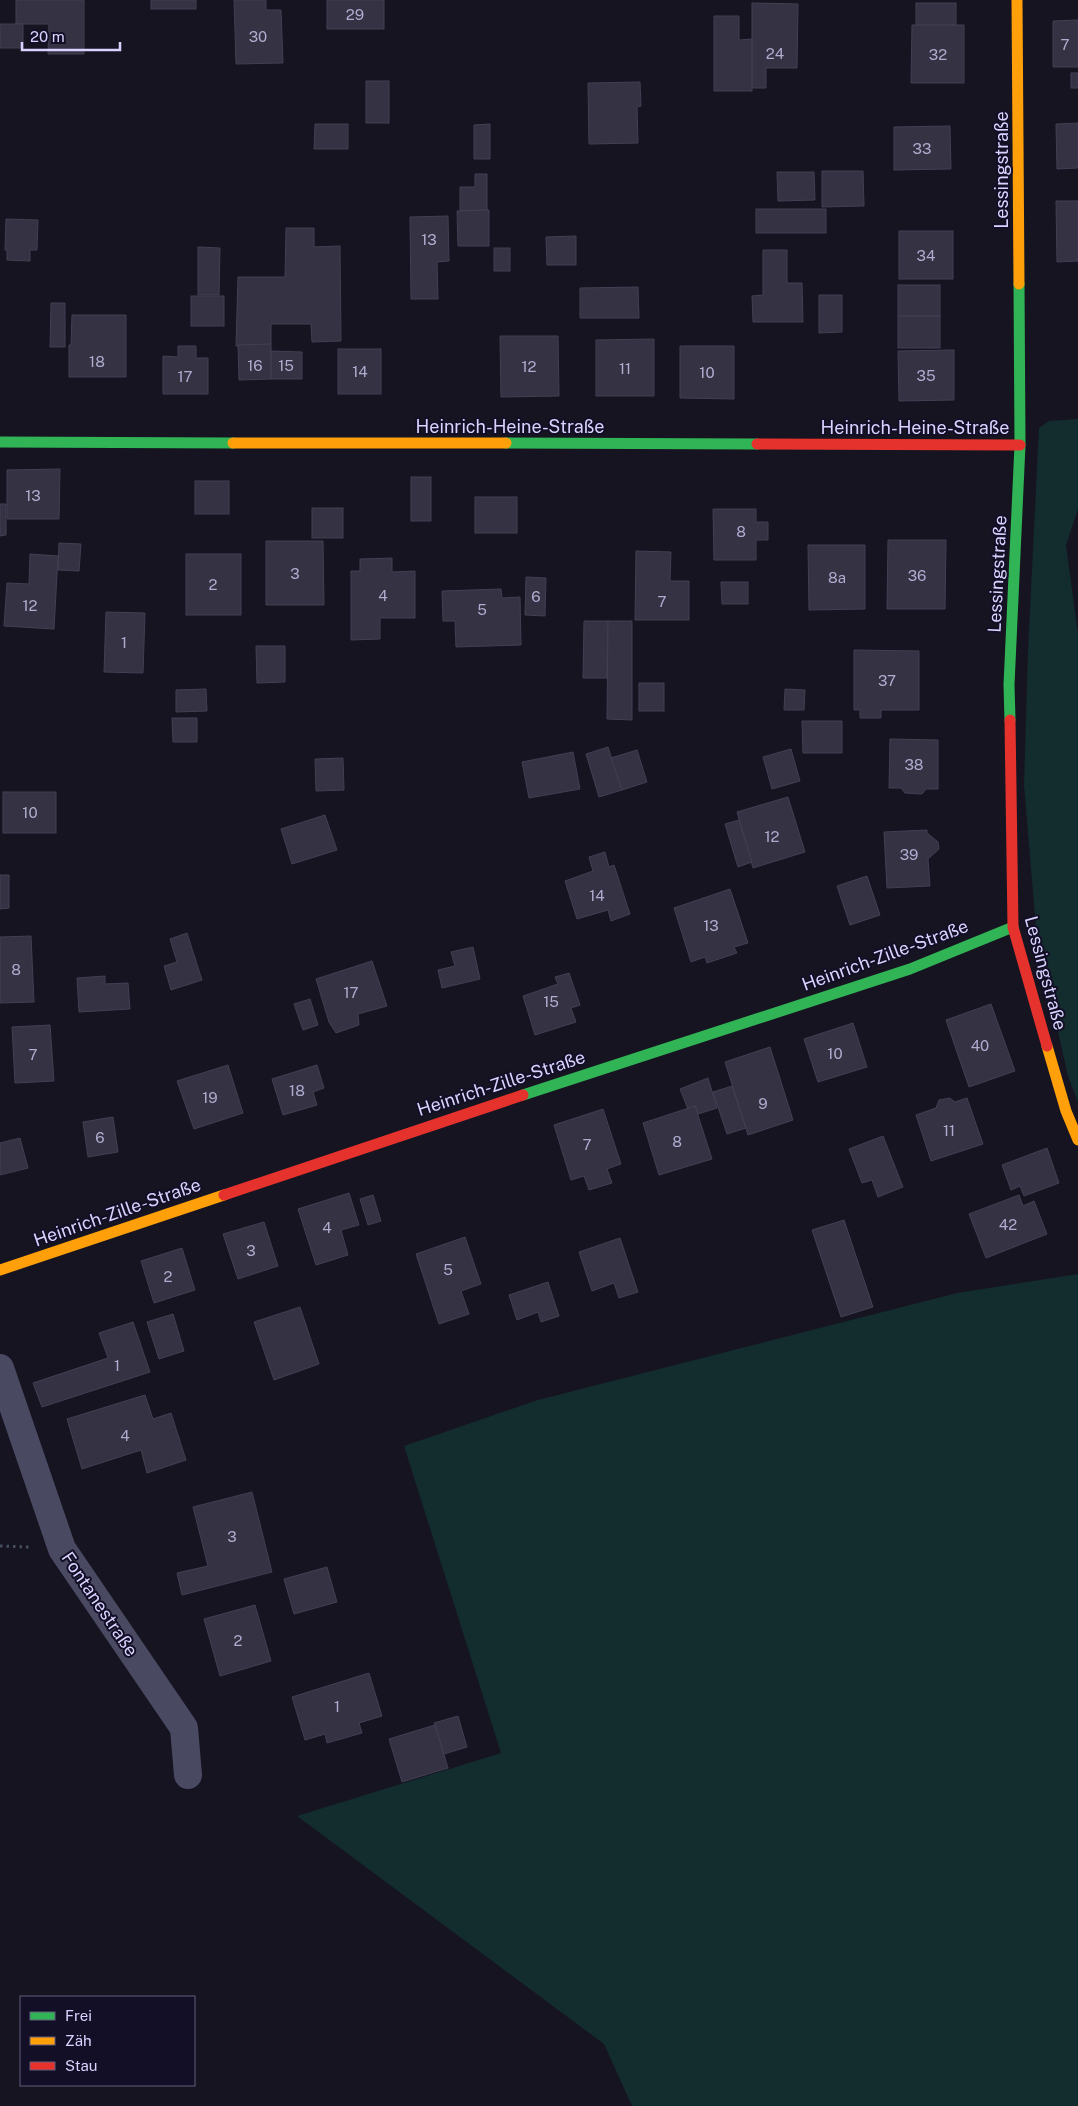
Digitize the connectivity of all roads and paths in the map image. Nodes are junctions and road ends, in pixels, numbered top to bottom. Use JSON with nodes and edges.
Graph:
{"nodes":[{"id":1,"x":1017,"y":0,"type":"edge"},
{"id":2,"x":0,"y":442,"type":"edge"},
{"id":3,"x":1020,"y":445,"type":"junction"},
{"id":4,"x":1013,"y":927,"type":"junction"},
{"id":5,"x":1078,"y":1140,"type":"edge"},
{"id":6,"x":0,"y":1270,"type":"edge"},
{"id":7,"x":0,"y":1368,"type":"edge"},
{"id":8,"x":188,"y":1775,"type":"dead end"}],
"edges":[{"from":1,"to":3,"type":"street","name":"Lessingstraße"},
{"from":2,"to":3,"type":"street","name":"Heinrich-Heine-Straße"},
{"from":3,"to":4,"type":"street","name":"Lessingstraße"},
{"from":4,"to":5,"type":"street","name":"Lessingstraße"},
{"from":4,"to":6,"type":"street","name":"Heinrich-Zille-Straße"},
{"from":7,"to":8,"type":"street","name":"Fontanestraße"}]}
